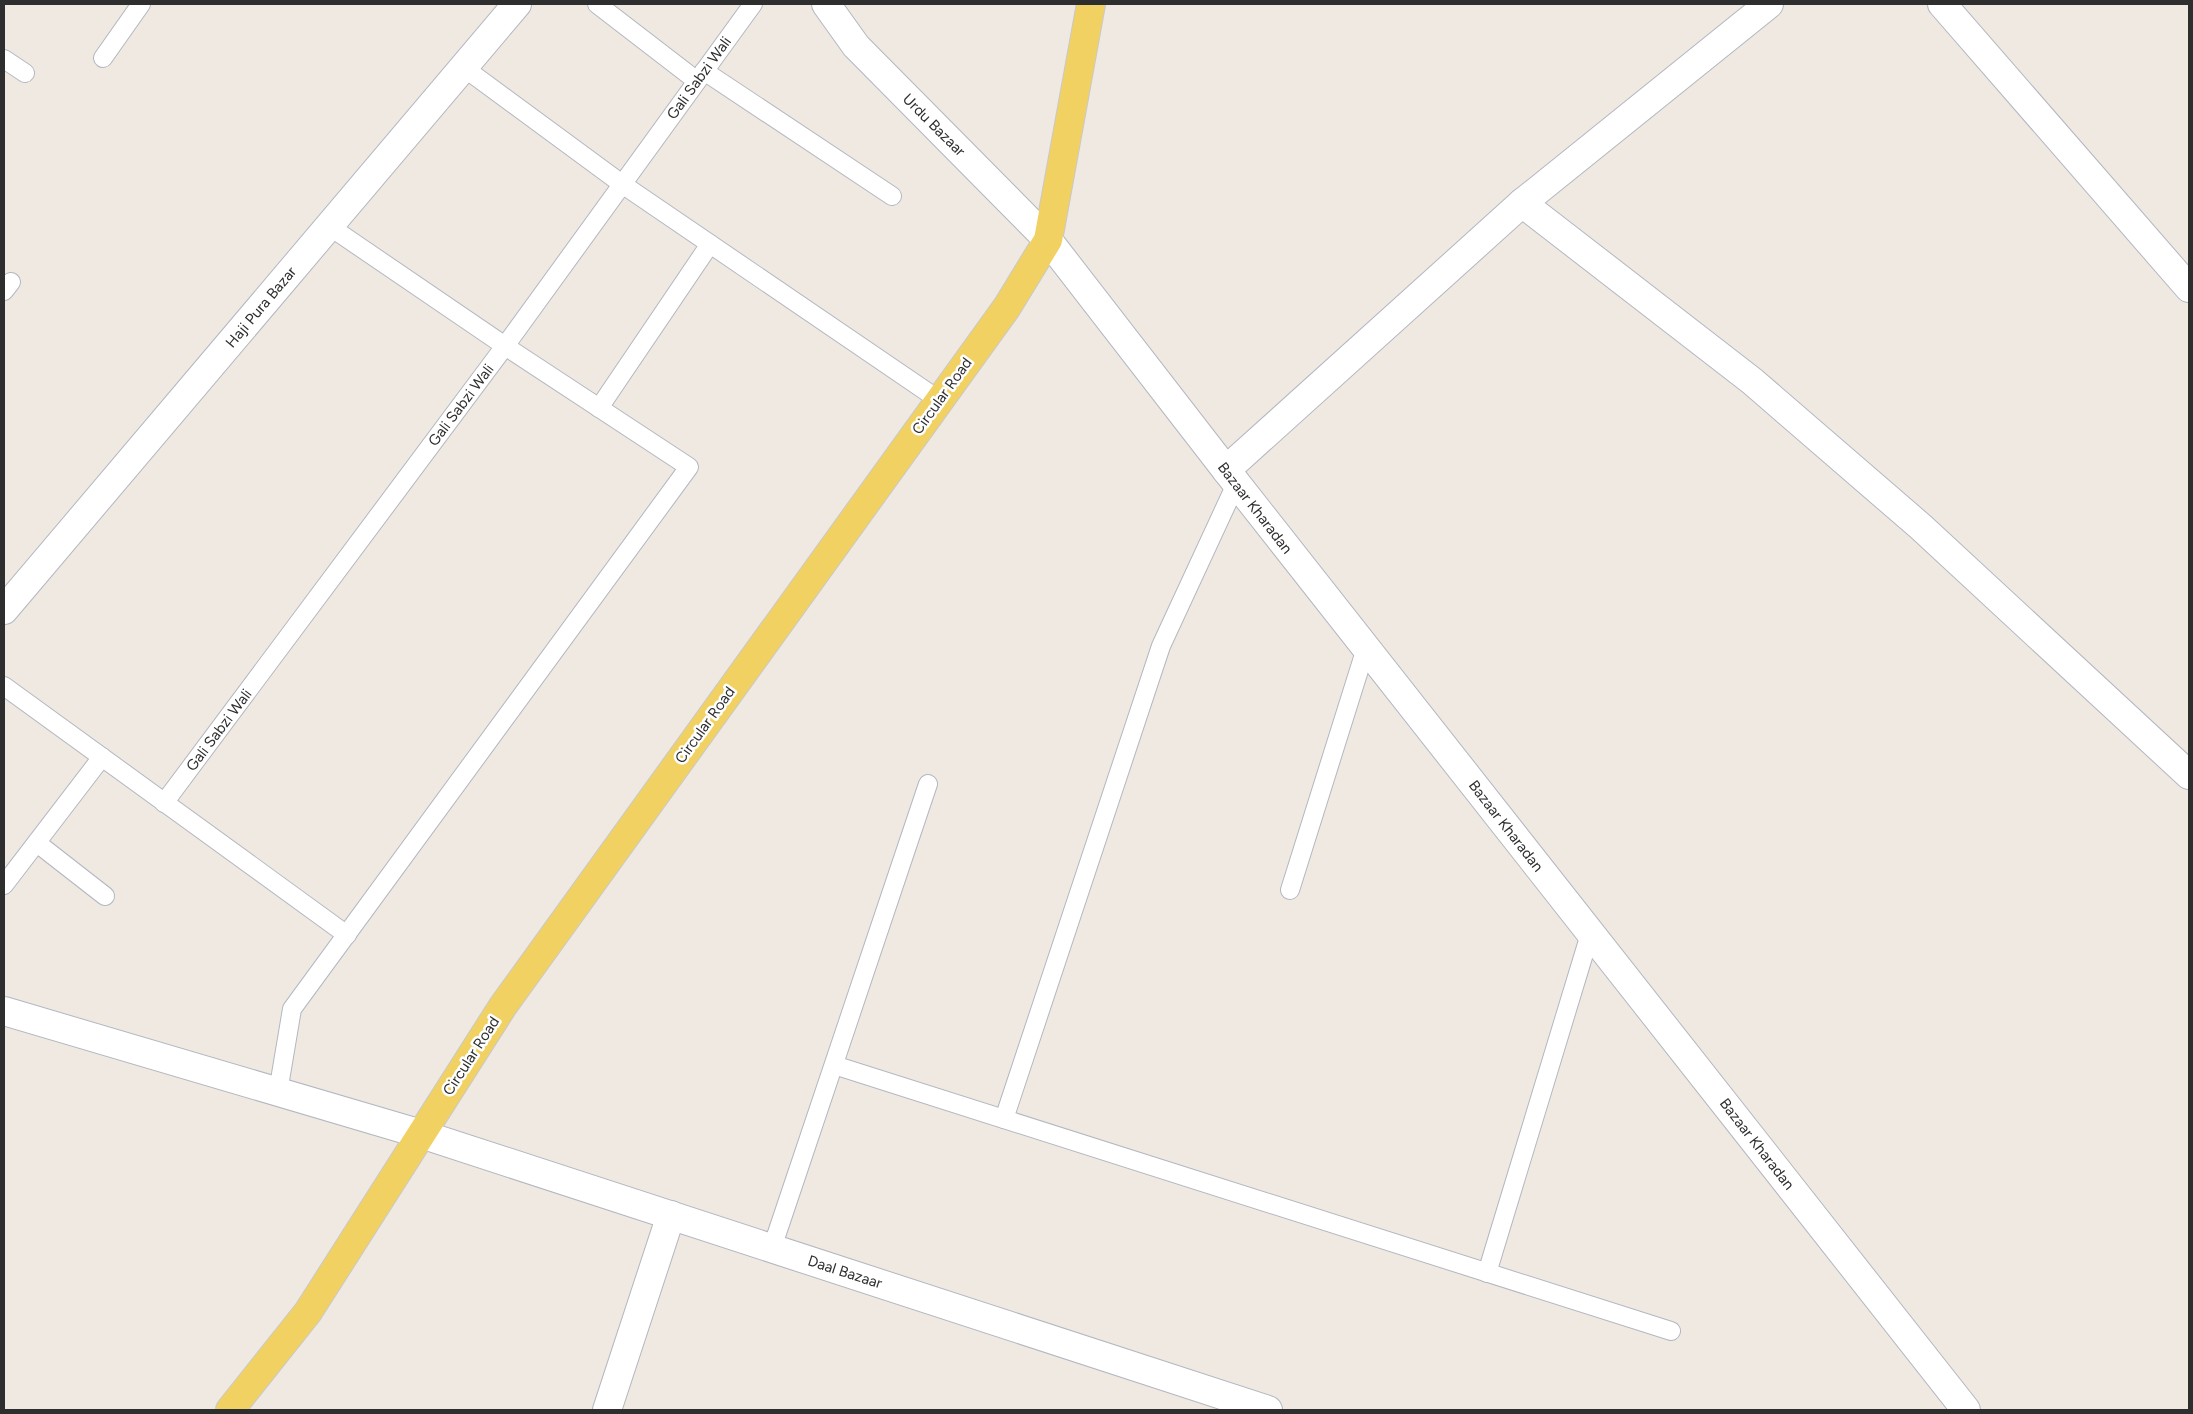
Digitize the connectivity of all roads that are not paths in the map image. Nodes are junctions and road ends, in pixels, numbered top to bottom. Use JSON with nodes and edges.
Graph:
{"nodes":[{"id":1,"x":141,"y":4,"type":"edge"},
{"id":2,"x":597,"y":4,"type":"edge"},
{"id":3,"x":753,"y":4,"type":"edge"},
{"id":4,"x":826,"y":4,"type":"edge"},
{"id":5,"x":1092,"y":4,"type":"edge"},
{"id":6,"x":1769,"y":4,"type":"edge"},
{"id":7,"x":1942,"y":4,"type":"edge"},
{"id":8,"x":508,"y":7,"type":"edge"},
{"id":9,"x":103,"y":58,"type":"dead end"},
{"id":10,"x":4,"y":59,"type":"edge"},
{"id":11,"x":464,"y":67,"type":"junction"},
{"id":12,"x":26,"y":73,"type":"dead end"},
{"id":13,"x":700,"y":76,"type":"junction"},
{"id":14,"x":622,"y":184,"type":"junction"},
{"id":15,"x":892,"y":196,"type":"dead end"},
{"id":16,"x":1522,"y":203,"type":"junction"},
{"id":17,"x":329,"y":226,"type":"junction"},
{"id":18,"x":1048,"y":240,"type":"junction"},
{"id":19,"x":710,"y":244,"type":"junction"},
{"id":20,"x":2189,"y":288,"type":"edge"},
{"id":21,"x":505,"y":346,"type":"junction"},
{"id":22,"x":939,"y":400,"type":"junction"},
{"id":23,"x":600,"y":408,"type":"junction"},
{"id":24,"x":1231,"y":477,"type":"junction"},
{"id":25,"x":4,"y":610,"type":"edge"},
{"id":26,"x":1366,"y":648,"type":"junction"},
{"id":27,"x":4,"y":686,"type":"edge"},
{"id":28,"x":102,"y":757,"type":"junction"},
{"id":29,"x":2189,"y":775,"type":"edge"},
{"id":30,"x":928,"y":784,"type":"dead end"},
{"id":31,"x":164,"y":803,"type":"junction"},
{"id":32,"x":37,"y":843,"type":"junction"},
{"id":33,"x":4,"y":885,"type":"edge"},
{"id":34,"x":1290,"y":890,"type":"dead end"},
{"id":35,"x":105,"y":896,"type":"dead end"},
{"id":36,"x":1590,"y":934,"type":"junction"},
{"id":37,"x":347,"y":935,"type":"junction"},
{"id":38,"x":4,"y":1012,"type":"edge"},
{"id":39,"x":834,"y":1065,"type":"junction"},
{"id":40,"x":278,"y":1092,"type":"junction"},
{"id":41,"x":1004,"y":1119,"type":"junction"},
{"id":42,"x":421,"y":1134,"type":"junction"},
{"id":43,"x":671,"y":1215,"type":"junction"},
{"id":44,"x":772,"y":1248,"type":"junction"},
{"id":45,"x":1487,"y":1273,"type":"junction"},
{"id":46,"x":1671,"y":1332,"type":"dead end"},
{"id":47,"x":1194,"y":1399,"type":"edge"},
{"id":48,"x":230,"y":1410,"type":"edge"},
{"id":49,"x":607,"y":1410,"type":"edge"},
{"id":50,"x":1268,"y":1410,"type":"edge"},
{"id":51,"x":1966,"y":1410,"type":"edge"}],
"edges":[{"from":1,"to":9,"type":"lane"},
{"from":2,"to":13,"type":"lane"},
{"from":3,"to":13,"type":"lane","name":"Gali Sabzi Wali"},
{"from":4,"to":18,"type":"street","name":"Urdu Bazaar"},
{"from":5,"to":18,"type":"main road","name":"Circular Road"},
{"from":6,"to":16,"type":"street"},
{"from":7,"to":20,"type":"street"},
{"from":8,"to":11,"type":"street","name":"Haji Pura Bazar"},
{"from":10,"to":12,"type":"lane"},
{"from":11,"to":14,"type":"lane"},
{"from":11,"to":17,"type":"street","name":"Haji Pura Bazar"},
{"from":13,"to":14,"type":"lane","name":"Gali Sabzi Wali"},
{"from":13,"to":15,"type":"lane"},
{"from":14,"to":19,"type":"lane"},
{"from":14,"to":21,"type":"lane","name":"Gali Sabzi Wali"},
{"from":16,"to":24,"type":"street"},
{"from":16,"to":29,"type":"street"},
{"from":17,"to":21,"type":"lane"},
{"from":17,"to":25,"type":"street","name":"Haji Pura Bazar"},
{"from":18,"to":22,"type":"main road","name":"Circular Road"},
{"from":18,"to":24,"type":"street","name":"Bazaar Kharadan"},
{"from":19,"to":22,"type":"lane"},
{"from":19,"to":23,"type":"lane"},
{"from":21,"to":23,"type":"lane"},
{"from":21,"to":31,"type":"lane","name":"Gali Sabzi Wali"},
{"from":22,"to":42,"type":"main road","name":"Circular Road"},
{"from":23,"to":37,"type":"lane"},
{"from":24,"to":26,"type":"street","name":"Bazaar Kharadan"},
{"from":24,"to":41,"type":"lane"},
{"from":26,"to":34,"type":"lane"},
{"from":26,"to":36,"type":"street","name":"Bazaar Kharadan"},
{"from":27,"to":28,"type":"lane"},
{"from":28,"to":31,"type":"lane"},
{"from":28,"to":32,"type":"lane"},
{"from":30,"to":39,"type":"lane"},
{"from":31,"to":37,"type":"lane"},
{"from":32,"to":33,"type":"lane"},
{"from":32,"to":35,"type":"lane"},
{"from":36,"to":45,"type":"lane"},
{"from":36,"to":51,"type":"street","name":"Bazaar Kharadan"},
{"from":37,"to":40,"type":"lane"},
{"from":38,"to":40,"type":"street","name":"Daal Bazaar"},
{"from":39,"to":41,"type":"lane"},
{"from":39,"to":44,"type":"lane"},
{"from":40,"to":42,"type":"street","name":"Daal Bazaar"},
{"from":41,"to":45,"type":"lane"},
{"from":42,"to":43,"type":"street","name":"Daal Bazaar"},
{"from":42,"to":48,"type":"main road","name":"Circular Road"},
{"from":43,"to":44,"type":"street","name":"Daal Bazaar"},
{"from":43,"to":49,"type":"street"},
{"from":44,"to":47,"type":"street","name":"Daal Bazaar"},
{"from":45,"to":46,"type":"lane"},
{"from":47,"to":50,"type":"street","name":"Daal Bazaar"}]}
